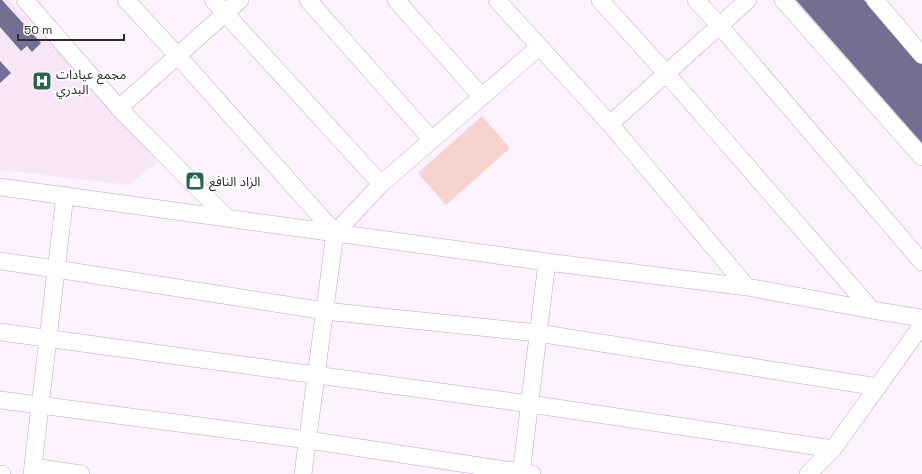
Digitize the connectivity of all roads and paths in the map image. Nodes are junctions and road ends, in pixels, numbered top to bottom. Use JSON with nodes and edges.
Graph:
{"nodes":[{"id":1,"x":25,"y":0,"type":"edge"},
{"id":2,"x":126,"y":0,"type":"edge"},
{"id":3,"x":213,"y":0,"type":"edge"},
{"id":4,"x":240,"y":0,"type":"edge"},
{"id":5,"x":308,"y":0,"type":"edge"},
{"id":6,"x":396,"y":0,"type":"edge"},
{"id":7,"x":497,"y":0,"type":"edge"},
{"id":8,"x":600,"y":0,"type":"edge"},
{"id":9,"x":696,"y":0,"type":"edge"},
{"id":10,"x":748,"y":0,"type":"edge"},
{"id":11,"x":783,"y":0,"type":"edge"},
{"id":12,"x":875,"y":0,"type":"edge"},
{"id":13,"x":225,"y":14,"type":"junction"},
{"id":14,"x":719,"y":25,"type":"junction"},
{"id":15,"x":539,"y":48,"type":"junction"},
{"id":16,"x":922,"y":55,"type":"edge"},
{"id":17,"x":178,"y":56,"type":"junction"},
{"id":18,"x":666,"y":73,"type":"junction"},
{"id":19,"x":482,"y":97,"type":"junction"},
{"id":20,"x":119,"y":108,"type":"junction"},
{"id":21,"x":610,"y":124,"type":"junction"},
{"id":22,"x":432,"y":140,"type":"junction"},
{"id":23,"x":922,"y":157,"type":"edge"},
{"id":24,"x":381,"y":184,"type":"junction"},
{"id":25,"x":0,"y":187,"type":"edge"},
{"id":26,"x":65,"y":195,"type":"junction"},
{"id":27,"x":226,"y":217,"type":"junction"},
{"id":28,"x":335,"y":233,"type":"junction"},
{"id":29,"x":0,"y":261,"type":"edge"},
{"id":30,"x":547,"y":262,"type":"junction"},
{"id":31,"x":922,"y":262,"type":"edge"},
{"id":32,"x":56,"y":269,"type":"junction"},
{"id":33,"x":747,"y":287,"type":"junction"},
{"id":34,"x":872,"y":310,"type":"junction"},
{"id":35,"x":325,"y":311,"type":"junction"},
{"id":36,"x":922,"y":318,"type":"edge"},
{"id":37,"x":922,"y":325,"type":"edge"},
{"id":38,"x":0,"y":332,"type":"edge"},
{"id":39,"x":538,"y":333,"type":"junction"},
{"id":40,"x":48,"y":338,"type":"junction"},
{"id":41,"x":316,"y":375,"type":"junction"},
{"id":42,"x":878,"y":387,"type":"junction"},
{"id":43,"x":0,"y":400,"type":"edge"},
{"id":44,"x":530,"y":404,"type":"junction"},
{"id":45,"x":40,"y":405,"type":"junction"},
{"id":46,"x":308,"y":440,"type":"junction"},
{"id":47,"x":832,"y":450,"type":"junction"},
{"id":48,"x":32,"y":470,"type":"edge"},
{"id":49,"x":525,"y":473,"type":"edge"},
{"id":50,"x":81,"y":474,"type":"edge"},
{"id":51,"x":303,"y":474,"type":"edge"},
{"id":52,"x":808,"y":474,"type":"edge"}],
"edges":[{"from":1,"to":20,"type":"street"},
{"from":2,"to":17,"type":"street"},
{"from":3,"to":13,"type":"street"},
{"from":4,"to":13,"type":"street"},
{"from":5,"to":22,"type":"street"},
{"from":6,"to":19,"type":"street"},
{"from":7,"to":15,"type":"street"},
{"from":8,"to":18,"type":"street"},
{"from":9,"to":14,"type":"street"},
{"from":10,"to":14,"type":"street"},
{"from":11,"to":23,"type":"street"},
{"from":12,"to":16,"type":"street"},
{"from":13,"to":17,"type":"street"},
{"from":13,"to":24,"type":"street"},
{"from":14,"to":18,"type":"street"},
{"from":14,"to":31,"type":"street"},
{"from":15,"to":19,"type":"street"},
{"from":15,"to":21,"type":"street"},
{"from":17,"to":20,"type":"street"},
{"from":17,"to":28,"type":"street"},
{"from":18,"to":21,"type":"street"},
{"from":18,"to":34,"type":"street"},
{"from":19,"to":22,"type":"street"},
{"from":20,"to":27,"type":"street"},
{"from":21,"to":33,"type":"street"},
{"from":22,"to":24,"type":"street"},
{"from":24,"to":28,"type":"street"},
{"from":25,"to":26,"type":"street"},
{"from":26,"to":27,"type":"street"},
{"from":26,"to":32,"type":"street"},
{"from":27,"to":28,"type":"street"},
{"from":28,"to":30,"type":"street"},
{"from":28,"to":35,"type":"street"},
{"from":29,"to":32,"type":"street"},
{"from":30,"to":33,"type":"street"},
{"from":30,"to":39,"type":"street"},
{"from":32,"to":35,"type":"street"},
{"from":32,"to":40,"type":"street"},
{"from":33,"to":34,"type":"street"},
{"from":34,"to":36,"type":"street"},
{"from":35,"to":39,"type":"street"},
{"from":35,"to":41,"type":"street"},
{"from":37,"to":42,"type":"street"},
{"from":38,"to":40,"type":"street"},
{"from":39,"to":42,"type":"street"},
{"from":39,"to":44,"type":"street"},
{"from":40,"to":41,"type":"street"},
{"from":40,"to":45,"type":"street"},
{"from":41,"to":44,"type":"street"},
{"from":41,"to":46,"type":"street"},
{"from":42,"to":47,"type":"street"},
{"from":43,"to":45,"type":"street"},
{"from":44,"to":47,"type":"street"},
{"from":44,"to":49,"type":"street"},
{"from":45,"to":46,"type":"street"},
{"from":45,"to":48,"type":"street"},
{"from":46,"to":49,"type":"street"},
{"from":46,"to":51,"type":"street"},
{"from":47,"to":52,"type":"street"},
{"from":48,"to":50,"type":"street"}]}
